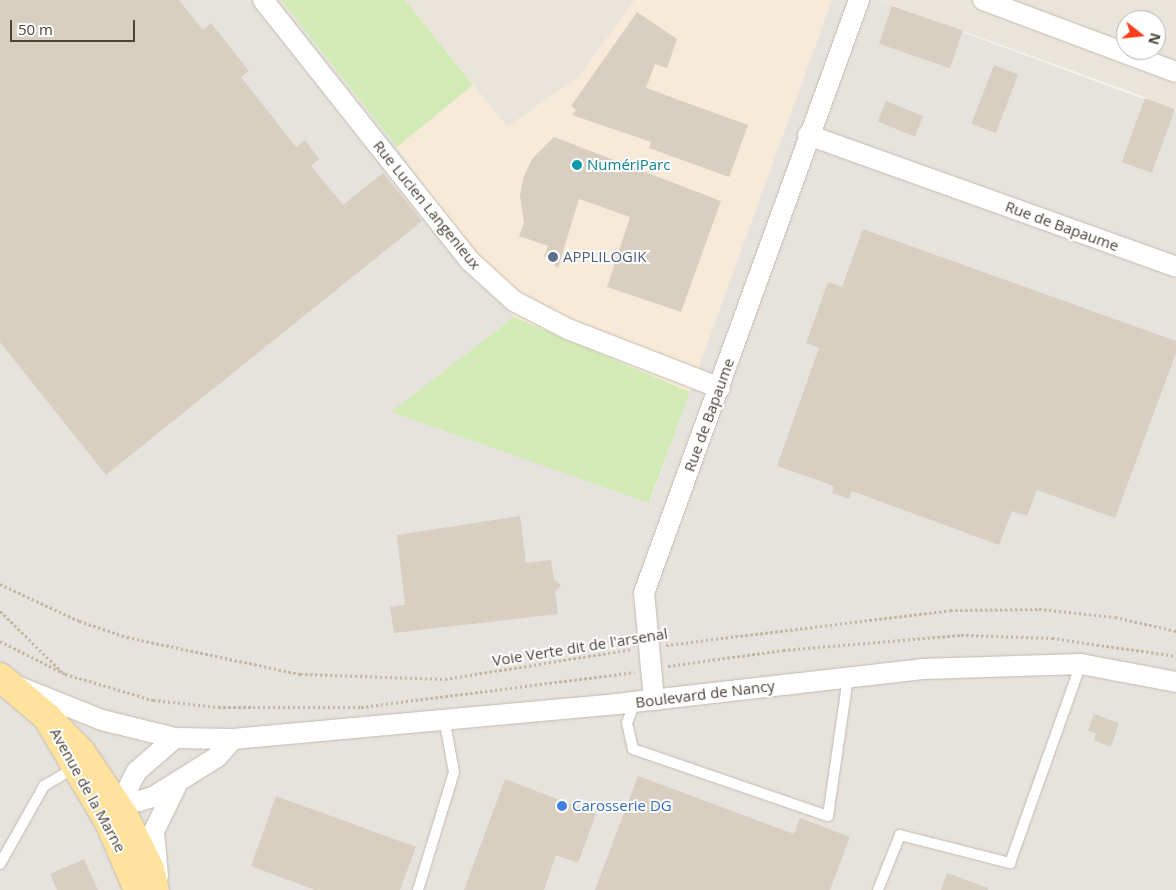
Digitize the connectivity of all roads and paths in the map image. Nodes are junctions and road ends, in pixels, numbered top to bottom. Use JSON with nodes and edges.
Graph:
{"nodes":[{"id":1,"x":263,"y":0,"type":"edge"},
{"id":2,"x":859,"y":0,"type":"edge"},
{"id":3,"x":983,"y":0,"type":"edge"},
{"id":4,"x":1176,"y":72,"type":"edge"},
{"id":5,"x":808,"y":136,"type":"junction"},
{"id":6,"x":1176,"y":267,"type":"edge"},
{"id":7,"x":720,"y":388,"type":"junction"},
{"id":8,"x":0,"y":584,"type":"edge"},
{"id":9,"x":0,"y":611,"type":"edge"},
{"id":10,"x":1176,"y":631,"type":"edge"},
{"id":11,"x":0,"y":641,"type":"edge"},
{"id":12,"x":648,"y":646,"type":"junction"},
{"id":13,"x":1176,"y":656,"type":"edge"},
{"id":14,"x":1081,"y":664,"type":"junction"},
{"id":15,"x":651,"y":669,"type":"junction"},
{"id":16,"x":65,"y":674,"type":"junction"},
{"id":17,"x":848,"y":678,"type":"junction"},
{"id":18,"x":4,"y":680,"type":"edge"},
{"id":19,"x":1176,"y":682,"type":"edge"},
{"id":20,"x":654,"y":700,"type":"junction"},
{"id":21,"x":635,"y":702,"type":"junction"},
{"id":22,"x":47,"y":717,"type":"junction"},
{"id":23,"x":444,"y":718,"type":"junction"},
{"id":24,"x":176,"y":738,"type":"junction"},
{"id":25,"x":233,"y":740,"type":"junction"},
{"id":26,"x":177,"y":784,"type":"junction"},
{"id":27,"x":104,"y":793,"type":"junction"},
{"id":28,"x":124,"y":853,"type":"junction"},
{"id":29,"x":0,"y":864,"type":"edge"},
{"id":30,"x":138,"y":890,"type":"edge"},
{"id":31,"x":155,"y":890,"type":"edge"},
{"id":32,"x":160,"y":890,"type":"edge"},
{"id":33,"x":418,"y":890,"type":"edge"},
{"id":34,"x":878,"y":890,"type":"edge"}],
"edges":[{"from":1,"to":7,"type":"street","name":"Rue Lucien Langenieux"},
{"from":2,"to":5,"type":"street","name":"Rue de Bapaume"},
{"from":3,"to":4,"type":"street"},
{"from":5,"to":6,"type":"street","name":"Rue de Bapaume"},
{"from":5,"to":7,"type":"street","name":"Rue de Bapaume"},
{"from":7,"to":12,"type":"street","name":"Rue de Bapaume"},
{"from":8,"to":12,"type":"path","name":"Voie Verte dit de l'arsenal"},
{"from":9,"to":16,"type":"path"},
{"from":10,"to":12,"type":"path","name":"Voie Verte dit de l'arsenal"},
{"from":11,"to":16,"type":"path"},
{"from":12,"to":15,"type":"street","name":"Rue de Bapaume"},
{"from":13,"to":15,"type":"path"},
{"from":14,"to":17,"type":"street","name":"Boulevard de Nancy"},
{"from":14,"to":19,"type":"street","name":"Boulevard de Nancy"},
{"from":14,"to":34,"type":"lane"},
{"from":15,"to":16,"type":"path"},
{"from":15,"to":20,"type":"street","name":"Rue de Bapaume"},
{"from":17,"to":20,"type":"street","name":"Boulevard de Nancy"},
{"from":17,"to":21,"type":"lane"},
{"from":18,"to":22,"type":"main road","name":"Avenue de la Marne"},
{"from":18,"to":24,"type":"street","name":"Boulevard de Nancy"},
{"from":20,"to":21,"type":"street","name":"Boulevard de Nancy"},
{"from":21,"to":23,"type":"street","name":"Boulevard de Nancy"},
{"from":22,"to":27,"type":"main road","name":"Avenue de la Marne"},
{"from":22,"to":27,"type":"main road","name":"Avenue de la Marne"},
{"from":23,"to":25,"type":"street","name":"Boulevard de Nancy"},
{"from":23,"to":33,"type":"lane"},
{"from":24,"to":25,"type":"street","name":"Boulevard de Nancy"},
{"from":24,"to":27,"type":"street"},
{"from":25,"to":26,"type":"street"},
{"from":26,"to":27,"type":"street"},
{"from":26,"to":32,"type":"street"},
{"from":27,"to":28,"type":"main road","name":"Avenue de la Marne"},
{"from":27,"to":28,"type":"street"},
{"from":27,"to":29,"type":"lane"},
{"from":27,"to":31,"type":"main road","name":"Avenue de la Marne"},
{"from":28,"to":30,"type":"main road","name":"Avenue de la Marne"}]}
